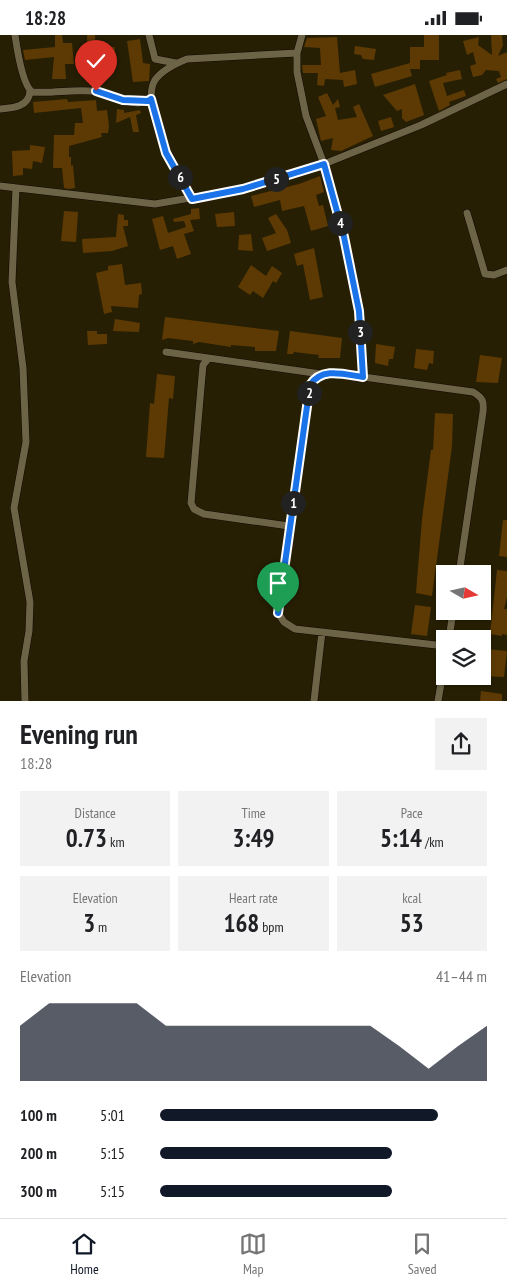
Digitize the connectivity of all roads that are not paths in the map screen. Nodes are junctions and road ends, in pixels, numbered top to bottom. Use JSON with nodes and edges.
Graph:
{"nodes":[{"id":1,"x":16,"y":35,"type":"edge"},
{"id":2,"x":149,"y":35,"type":"edge"},
{"id":3,"x":302,"y":35,"type":"edge"},
{"id":4,"x":297,"y":53,"type":"junction"},
{"id":5,"x":176,"y":63,"type":"junction"},
{"id":6,"x":507,"y":84,"type":"edge"},
{"id":7,"x":30,"y":91,"type":"junction"},
{"id":8,"x":151,"y":99,"type":"junction"},
{"id":9,"x":0,"y":109,"type":"edge"},
{"id":10,"x":324,"y":164,"type":"junction"},
{"id":11,"x":0,"y":186,"type":"edge"},
{"id":12,"x":16,"y":188,"type":"junction"},
{"id":13,"x":192,"y":199,"type":"junction"},
{"id":14,"x":467,"y":213,"type":"dead end"},
{"id":15,"x":507,"y":270,"type":"edge"},
{"id":16,"x":166,"y":353,"type":"dead end"},
{"id":17,"x":208,"y":359,"type":"junction"},
{"id":18,"x":322,"y":374,"type":"junction"},
{"id":19,"x":363,"y":377,"type":"junction"},
{"id":20,"x":289,"y":526,"type":"junction"},
{"id":21,"x":460,"y":565,"type":"edge"},
{"id":22,"x":322,"y":632,"type":"junction"},
{"id":23,"x":436,"y":645,"type":"edge"},
{"id":24,"x":441,"y":685,"type":"edge"},
{"id":25,"x":25,"y":701,"type":"edge"},
{"id":26,"x":314,"y":701,"type":"edge"},
{"id":27,"x":438,"y":701,"type":"edge"}],
"edges":[{"from":1,"to":7,"type":"street"},
{"from":2,"to":5,"type":"street"},
{"from":3,"to":4,"type":"street"},
{"from":4,"to":5,"type":"street"},
{"from":4,"to":10,"type":"street"},
{"from":5,"to":8,"type":"street"},
{"from":6,"to":10,"type":"street"},
{"from":7,"to":8,"type":"street"},
{"from":7,"to":9,"type":"street"},
{"from":8,"to":13,"type":"street"},
{"from":10,"to":13,"type":"street"},
{"from":10,"to":19,"type":"street"},
{"from":11,"to":12,"type":"street"},
{"from":12,"to":13,"type":"street"},
{"from":12,"to":25,"type":"street"},
{"from":14,"to":15,"type":"street"},
{"from":16,"to":17,"type":"street"},
{"from":17,"to":18,"type":"street"},
{"from":17,"to":20,"type":"street"},
{"from":18,"to":19,"type":"street"},
{"from":18,"to":20,"type":"street"},
{"from":19,"to":21,"type":"street"},
{"from":20,"to":22,"type":"street"},
{"from":22,"to":23,"type":"street"},
{"from":22,"to":26,"type":"street"},
{"from":24,"to":27,"type":"street"}]}
